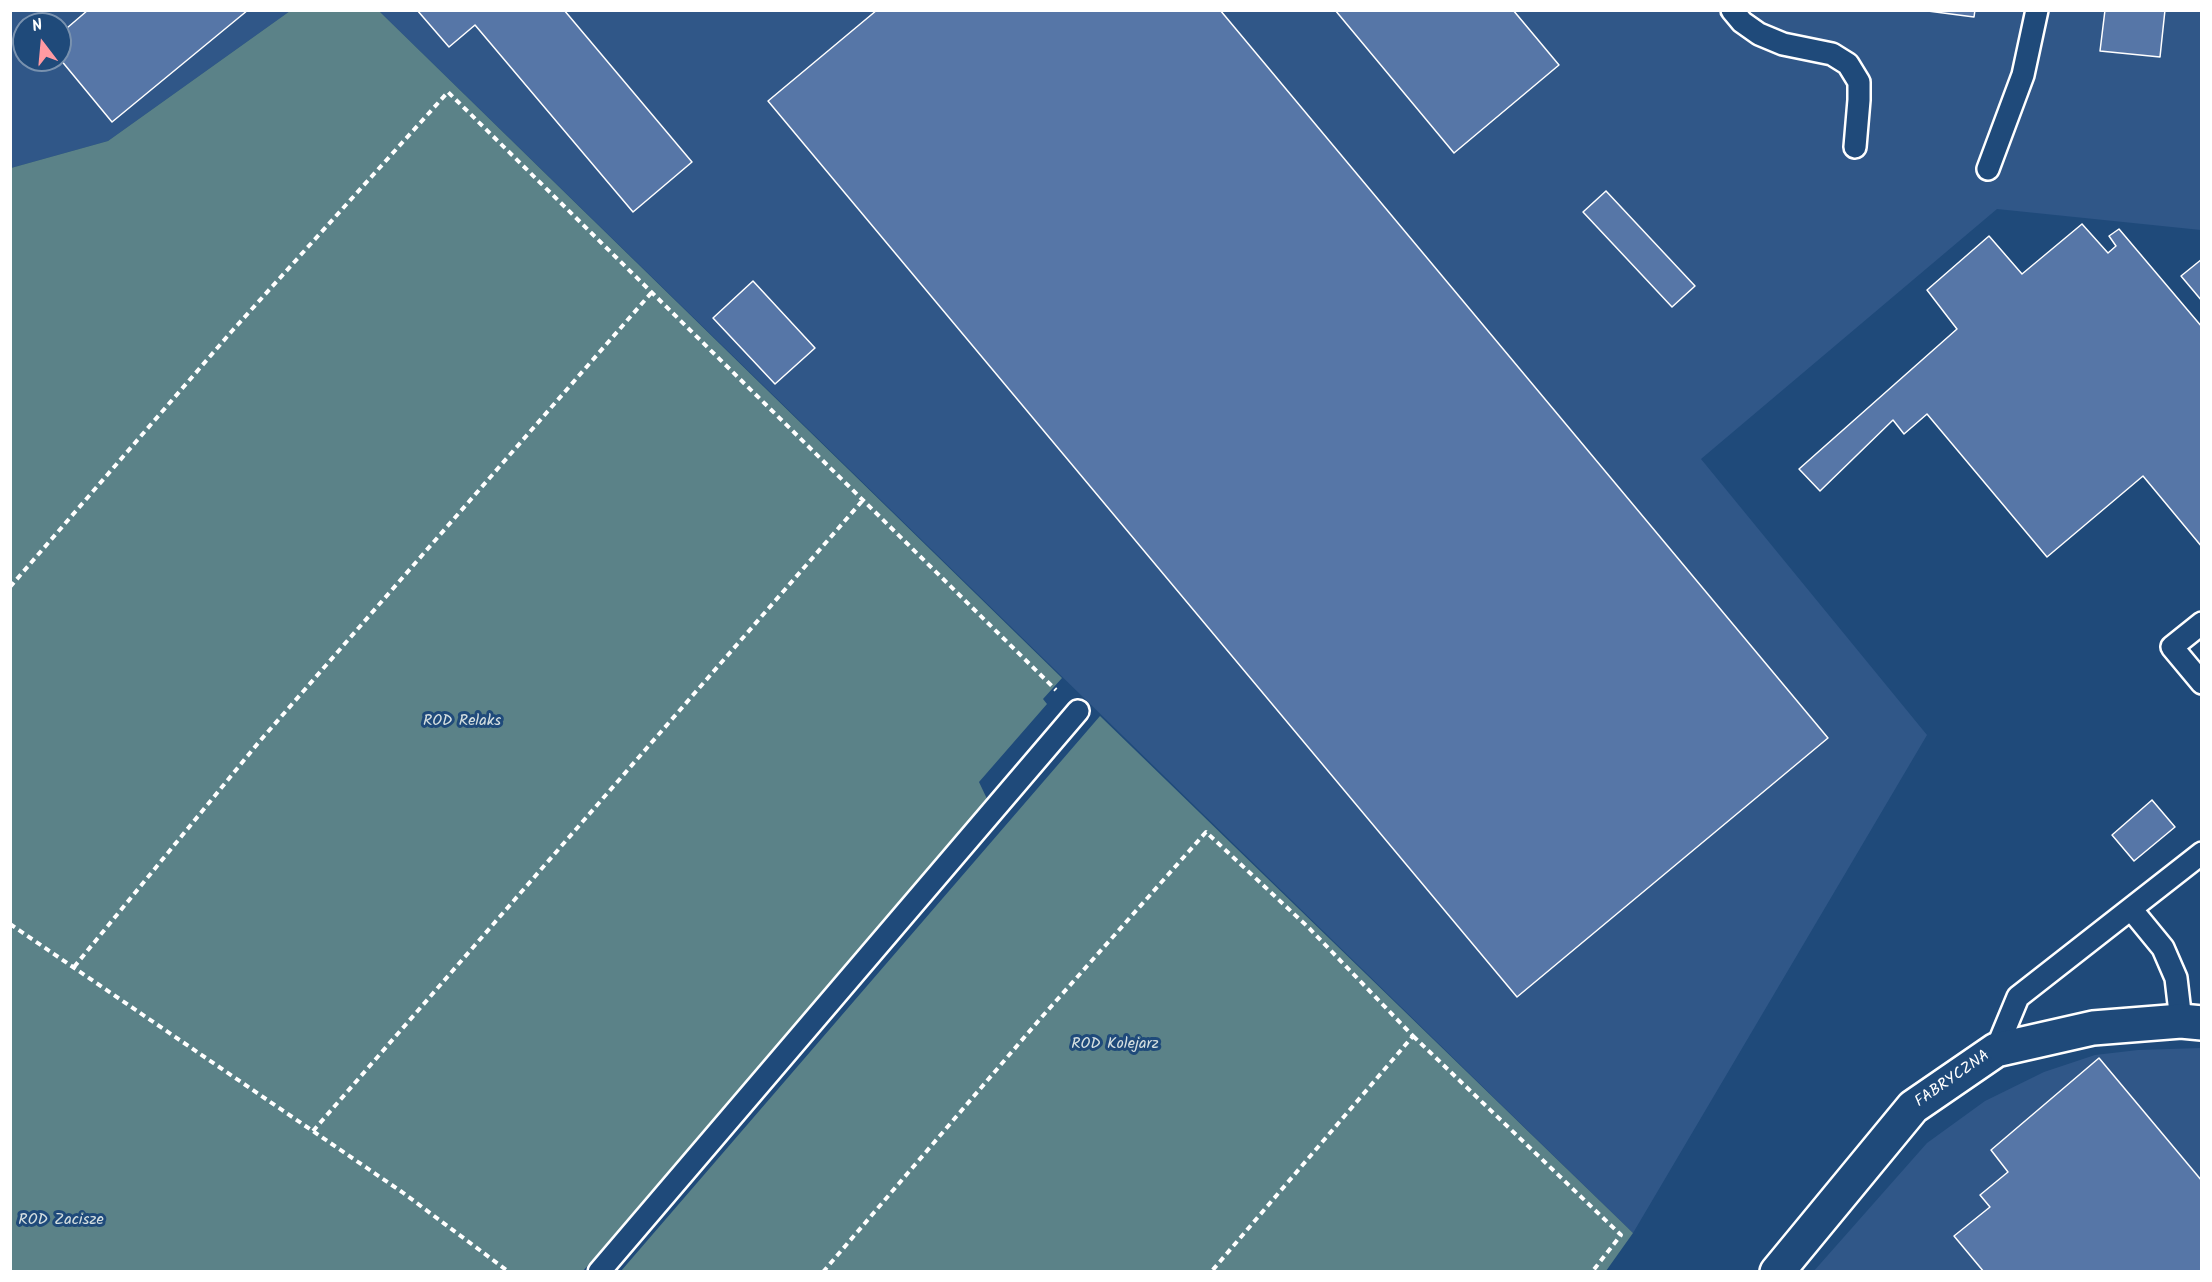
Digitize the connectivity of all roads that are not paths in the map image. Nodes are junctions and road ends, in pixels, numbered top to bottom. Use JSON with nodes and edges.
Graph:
{"nodes":[{"id":1,"x":1732,"y":10,"type":"edge"},
{"id":2,"x":2037,"y":10,"type":"edge"},
{"id":3,"x":1855,"y":147,"type":"dead end"},
{"id":4,"x":1988,"y":169,"type":"dead end"},
{"id":5,"x":2202,"y":623,"type":"edge"},
{"id":6,"x":2202,"y":683,"type":"edge"},
{"id":7,"x":1078,"y":711,"type":"road end"},
{"id":8,"x":2202,"y":853,"type":"edge"},
{"id":9,"x":2131,"y":909,"type":"junction"},
{"id":10,"x":2191,"y":1022,"type":"edge"},
{"id":11,"x":1996,"y":1050,"type":"junction"},
{"id":12,"x":599,"y":1272,"type":"edge"},
{"id":13,"x":1777,"y":1272,"type":"edge"}],
"edges":[{"from":1,"to":3,"type":"lane"},
{"from":2,"to":4,"type":"lane"},
{"from":5,"to":6,"type":"lane"},
{"from":7,"to":12,"type":"lane"},
{"from":8,"to":9,"type":"lane"},
{"from":9,"to":10,"type":"lane"},
{"from":9,"to":11,"type":"lane"},
{"from":10,"to":11,"type":"street","name":"FABRYCZNA"},
{"from":11,"to":13,"type":"street","name":"FABRYCZNA"}]}
